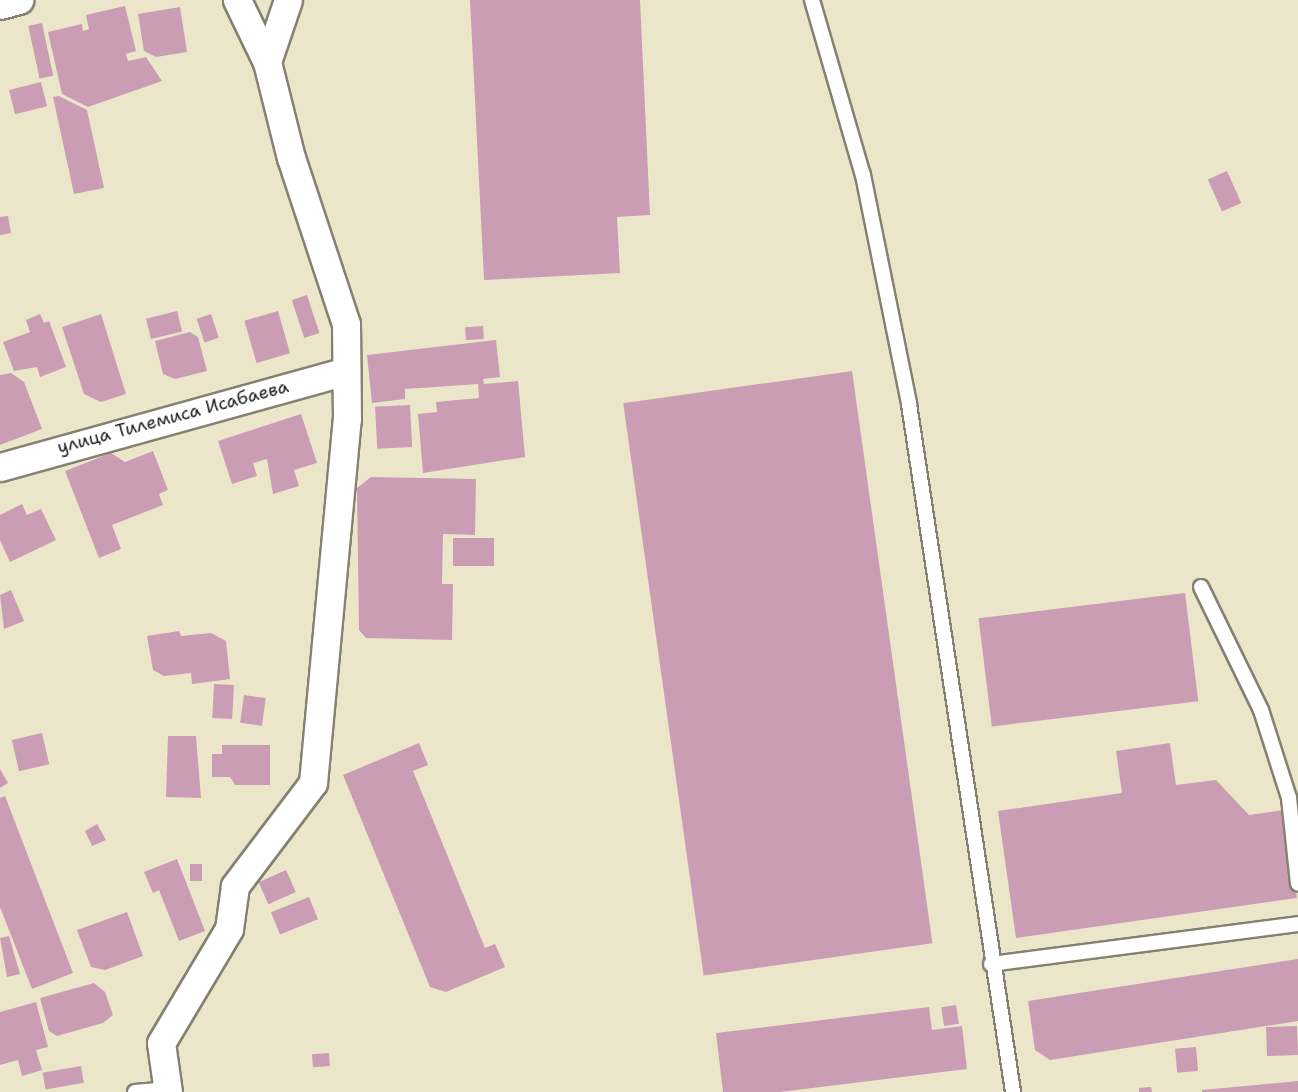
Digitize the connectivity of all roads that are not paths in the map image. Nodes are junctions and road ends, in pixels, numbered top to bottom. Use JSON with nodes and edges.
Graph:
{"nodes":[{"id":1,"x":19,"y":0,"type":"edge"},
{"id":2,"x":237,"y":0,"type":"edge"},
{"id":3,"x":288,"y":0,"type":"edge"},
{"id":4,"x":812,"y":0,"type":"edge"},
{"id":5,"x":0,"y":5,"type":"edge"},
{"id":6,"x":267,"y":62,"type":"junction"},
{"id":7,"x":346,"y":371,"type":"junction"},
{"id":8,"x":0,"y":467,"type":"edge"},
{"id":9,"x":1201,"y":587,"type":"dead end"},
{"id":10,"x":1298,"y":884,"type":"edge"},
{"id":11,"x":1298,"y":924,"type":"edge"},
{"id":12,"x":991,"y":964,"type":"junction"},
{"id":13,"x":168,"y":1091,"type":"edge"},
{"id":14,"x":135,"y":1092,"type":"edge"},
{"id":15,"x":1013,"y":1092,"type":"edge"}],
"edges":[{"from":1,"to":5,"type":"street"},
{"from":2,"to":6,"type":"street"},
{"from":3,"to":6,"type":"street"},
{"from":4,"to":12,"type":"lane"},
{"from":6,"to":7,"type":"street"},
{"from":7,"to":8,"type":"street","name":"улица Тилемиса Исабаева"},
{"from":7,"to":13,"type":"street"},
{"from":9,"to":10,"type":"lane"},
{"from":11,"to":12,"type":"lane"},
{"from":12,"to":15,"type":"lane"},
{"from":13,"to":14,"type":"lane"}]}
